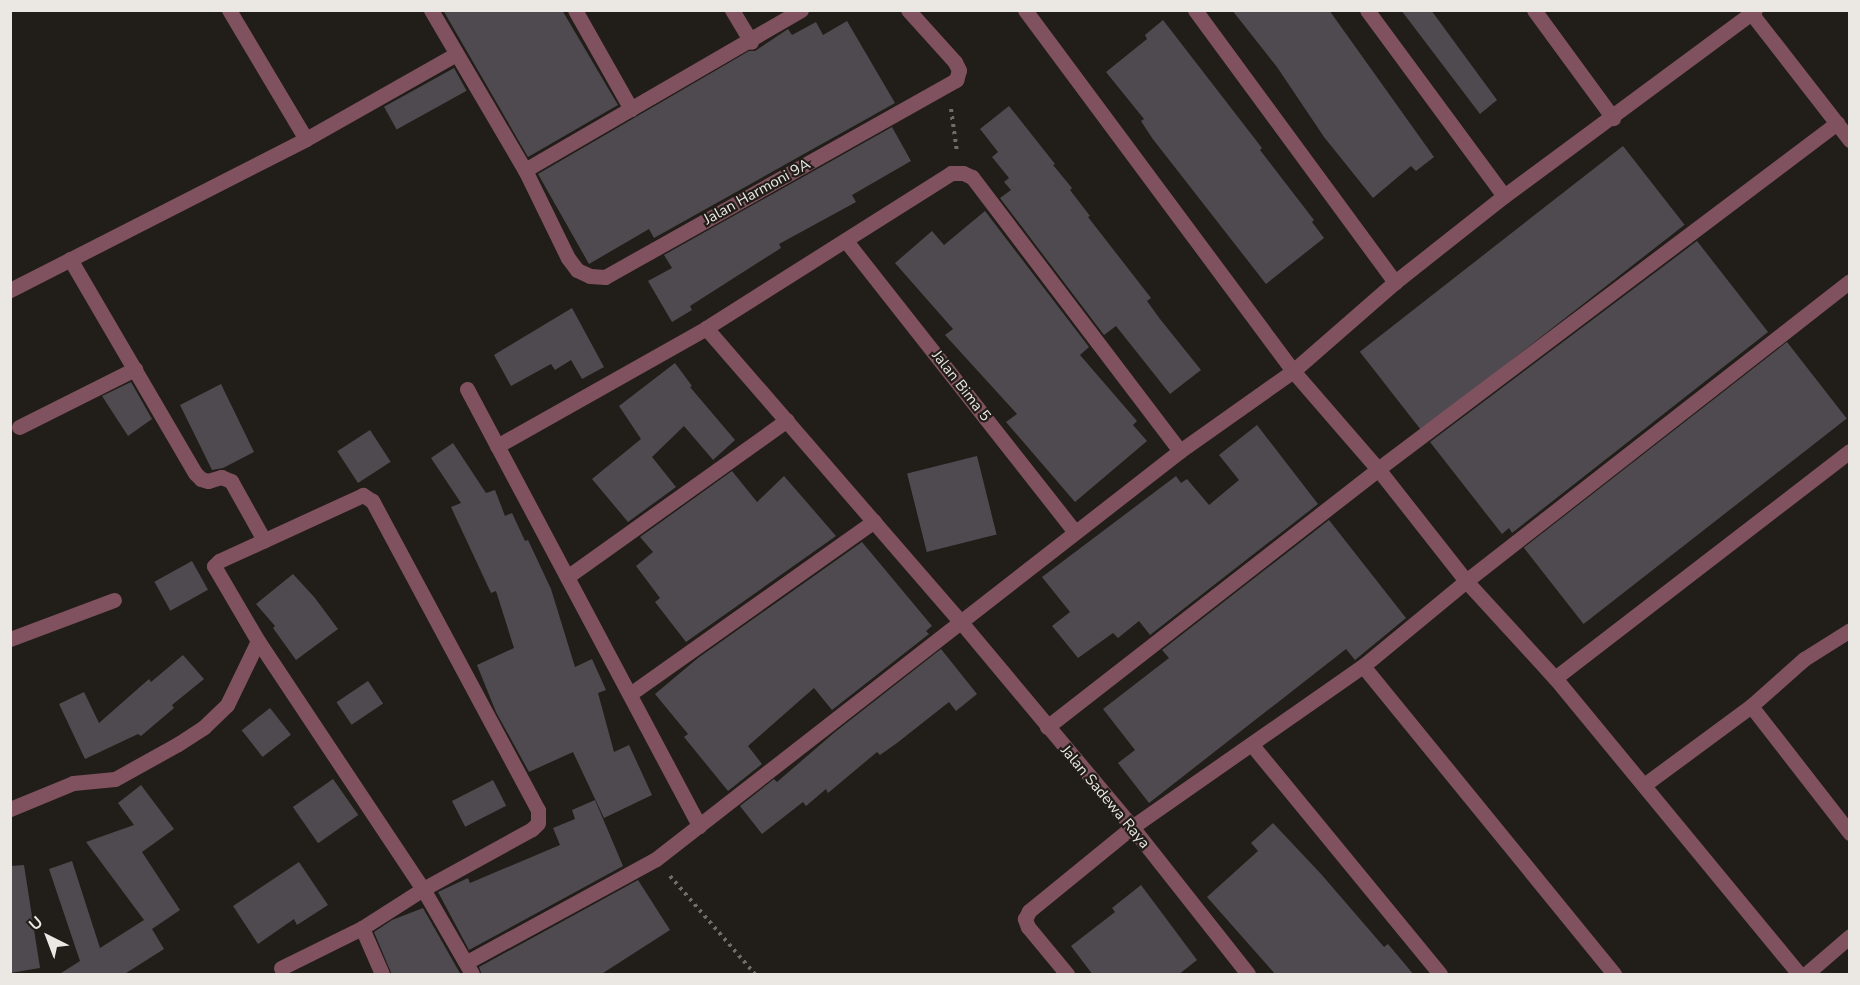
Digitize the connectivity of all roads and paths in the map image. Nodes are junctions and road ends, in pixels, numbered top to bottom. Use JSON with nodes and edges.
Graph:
{"nodes":[{"id":1,"x":230,"y":10,"type":"edge"},
{"id":2,"x":431,"y":10,"type":"edge"},
{"id":3,"x":575,"y":10,"type":"edge"},
{"id":4,"x":732,"y":10,"type":"edge"},
{"id":5,"x":801,"y":10,"type":"edge"},
{"id":6,"x":908,"y":10,"type":"edge"},
{"id":7,"x":1025,"y":10,"type":"edge"},
{"id":8,"x":1195,"y":10,"type":"edge"},
{"id":9,"x":1367,"y":10,"type":"edge"},
{"id":10,"x":1534,"y":10,"type":"edge"},
{"id":11,"x":1753,"y":12,"type":"edge"},
{"id":12,"x":751,"y":42,"type":"junction"},
{"id":13,"x":451,"y":57,"type":"dead end"},
{"id":14,"x":956,"y":80,"type":"junction"},
{"id":15,"x":631,"y":109,"type":"junction"},
{"id":16,"x":1613,"y":118,"type":"junction"},
{"id":17,"x":1837,"y":123,"type":"junction"},
{"id":18,"x":306,"y":139,"type":"junction"},
{"id":19,"x":1850,"y":141,"type":"edge"},
{"id":20,"x":525,"y":170,"type":"junction"},
{"id":21,"x":963,"y":173,"type":"junction"},
{"id":22,"x":1504,"y":196,"type":"junction"},
{"id":23,"x":846,"y":241,"type":"junction"},
{"id":24,"x":70,"y":259,"type":"junction"},
{"id":25,"x":1850,"y":281,"type":"edge"},
{"id":26,"x":1395,"y":282,"type":"junction"},
{"id":27,"x":10,"y":290,"type":"edge"},
{"id":28,"x":706,"y":328,"type":"junction"},
{"id":29,"x":135,"y":369,"type":"junction"},
{"id":30,"x":1293,"y":371,"type":"junction"},
{"id":31,"x":467,"y":389,"type":"dead end"},
{"id":32,"x":787,"y":420,"type":"junction"},
{"id":33,"x":19,"y":427,"type":"dead end"},
{"id":34,"x":497,"y":446,"type":"junction"},
{"id":35,"x":1180,"y":451,"type":"junction"},
{"id":36,"x":1850,"y":451,"type":"edge"},
{"id":37,"x":1378,"y":469,"type":"junction"},
{"id":38,"x":874,"y":521,"type":"junction"},
{"id":39,"x":1075,"y":532,"type":"junction"},
{"id":40,"x":264,"y":540,"type":"junction"},
{"id":41,"x":567,"y":578,"type":"junction"},
{"id":42,"x":1466,"y":580,"type":"junction"},
{"id":43,"x":114,"y":600,"type":"dead end"},
{"id":44,"x":960,"y":621,"type":"junction"},
{"id":45,"x":1850,"y":630,"type":"edge"},
{"id":46,"x":10,"y":639,"type":"edge"},
{"id":47,"x":258,"y":641,"type":"junction"},
{"id":48,"x":1363,"y":666,"type":"junction"},
{"id":49,"x":1555,"y":678,"type":"junction"},
{"id":50,"x":630,"y":694,"type":"junction"},
{"id":51,"x":1751,"y":706,"type":"junction"},
{"id":52,"x":1047,"y":727,"type":"junction"},
{"id":53,"x":1252,"y":745,"type":"junction"},
{"id":54,"x":1644,"y":785,"type":"junction"},
{"id":55,"x":10,"y":809,"type":"edge"},
{"id":56,"x":699,"y":826,"type":"junction"},
{"id":57,"x":1132,"y":827,"type":"junction"},
{"id":58,"x":1850,"y":833,"type":"edge"},
{"id":59,"x":656,"y":859,"type":"junction"},
{"id":60,"x":423,"y":889,"type":"junction"},
{"id":61,"x":362,"y":928,"type":"junction"},
{"id":62,"x":1850,"y":936,"type":"edge"},
{"id":63,"x":281,"y":968,"type":"dead end"},
{"id":64,"x":470,"y":968,"type":"edge"},
{"id":65,"x":382,"y":975,"type":"edge"},
{"id":66,"x":755,"y":975,"type":"edge"},
{"id":67,"x":1067,"y":975,"type":"edge"},
{"id":68,"x":1248,"y":975,"type":"edge"},
{"id":69,"x":1440,"y":975,"type":"edge"},
{"id":70,"x":1614,"y":975,"type":"edge"},
{"id":71,"x":1799,"y":975,"type":"edge"},
{"id":72,"x":1806,"y":975,"type":"edge"}],
"edges":[{"from":1,"to":18,"type":"street"},
{"from":2,"to":20,"type":"street","name":"Jalan Harmoni 9A"},
{"from":3,"to":15,"type":"street"},
{"from":4,"to":12,"type":"street"},
{"from":5,"to":12,"type":"street"},
{"from":6,"to":14,"type":"street"},
{"from":7,"to":30,"type":"street"},
{"from":8,"to":26,"type":"street"},
{"from":9,"to":22,"type":"street"},
{"from":10,"to":16,"type":"street"},
{"from":11,"to":16,"type":"street"},
{"from":11,"to":17,"type":"street"},
{"from":12,"to":15,"type":"street"},
{"from":13,"to":18,"type":"street"},
{"from":14,"to":20,"type":"street","name":"Jalan Harmoni 9A"},
{"from":14,"to":21,"type":"path"},
{"from":15,"to":20,"type":"street"},
{"from":16,"to":22,"type":"street"},
{"from":17,"to":19,"type":"street"},
{"from":17,"to":37,"type":"street"},
{"from":18,"to":24,"type":"street"},
{"from":21,"to":23,"type":"street"},
{"from":21,"to":35,"type":"street"},
{"from":22,"to":26,"type":"street"},
{"from":23,"to":28,"type":"street"},
{"from":23,"to":39,"type":"street","name":"Jalan Bima 5"},
{"from":24,"to":27,"type":"street"},
{"from":24,"to":29,"type":"street"},
{"from":25,"to":42,"type":"street"},
{"from":26,"to":30,"type":"street"},
{"from":28,"to":32,"type":"street","name":"Jalan Sadewa Raya"},
{"from":28,"to":34,"type":"street"},
{"from":29,"to":33,"type":"street"},
{"from":29,"to":40,"type":"street"},
{"from":30,"to":35,"type":"street"},
{"from":30,"to":37,"type":"street"},
{"from":31,"to":34,"type":"street"},
{"from":32,"to":38,"type":"street","name":"Jalan Sadewa Raya"},
{"from":32,"to":41,"type":"street"},
{"from":34,"to":41,"type":"street"},
{"from":35,"to":39,"type":"street"},
{"from":36,"to":49,"type":"street"},
{"from":37,"to":42,"type":"street"},
{"from":37,"to":52,"type":"street"},
{"from":38,"to":44,"type":"street","name":"Jalan Sadewa Raya"},
{"from":38,"to":50,"type":"street"},
{"from":39,"to":44,"type":"street"},
{"from":40,"to":47,"type":"street"},
{"from":40,"to":60,"type":"street"},
{"from":41,"to":50,"type":"street"},
{"from":42,"to":48,"type":"street"},
{"from":42,"to":49,"type":"street"},
{"from":43,"to":46,"type":"street"},
{"from":44,"to":52,"type":"street","name":"Jalan Sadewa Raya"},
{"from":44,"to":56,"type":"street"},
{"from":45,"to":51,"type":"street"},
{"from":47,"to":55,"type":"street"},
{"from":47,"to":60,"type":"street"},
{"from":48,"to":53,"type":"street"},
{"from":48,"to":70,"type":"street"},
{"from":49,"to":54,"type":"street"},
{"from":50,"to":56,"type":"street"},
{"from":51,"to":54,"type":"street"},
{"from":51,"to":58,"type":"street"},
{"from":52,"to":57,"type":"street","name":"Jalan Sadewa Raya"},
{"from":53,"to":57,"type":"street"},
{"from":53,"to":69,"type":"street"},
{"from":54,"to":71,"type":"street"},
{"from":56,"to":59,"type":"street"},
{"from":57,"to":67,"type":"street"},
{"from":57,"to":68,"type":"street","name":"Jalan Sadewa Raya"},
{"from":59,"to":64,"type":"street"},
{"from":59,"to":66,"type":"path"},
{"from":60,"to":61,"type":"street"},
{"from":60,"to":64,"type":"street"},
{"from":61,"to":63,"type":"street"},
{"from":61,"to":65,"type":"street"},
{"from":62,"to":72,"type":"street"}]}
